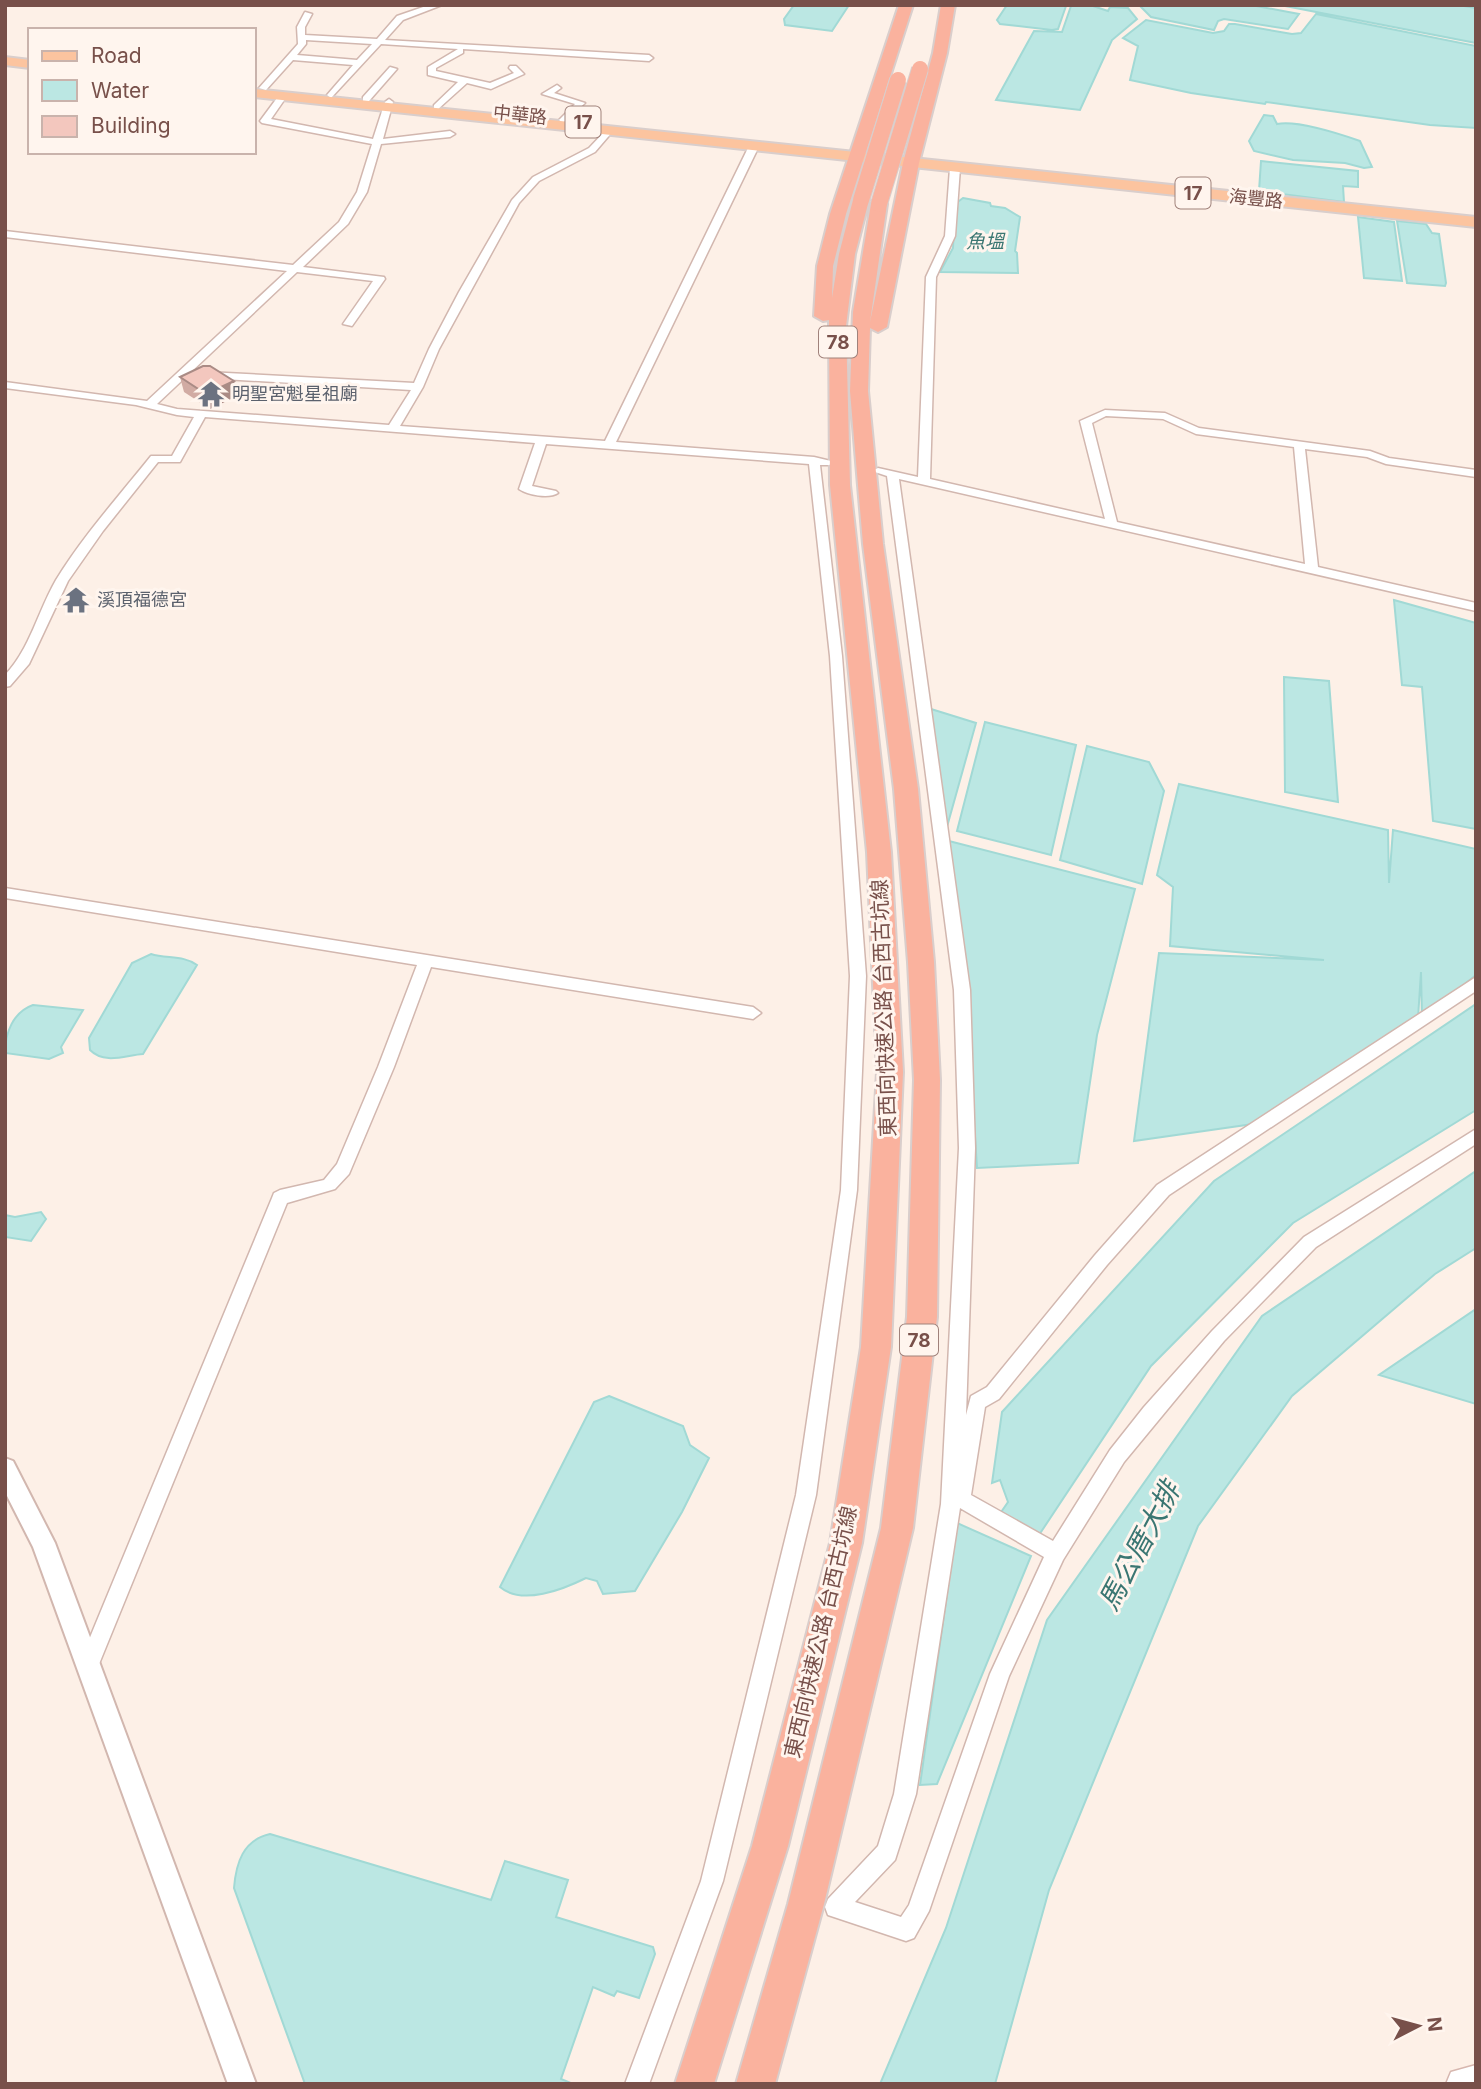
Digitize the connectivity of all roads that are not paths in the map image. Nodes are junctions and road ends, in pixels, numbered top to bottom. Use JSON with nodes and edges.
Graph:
{"nodes":[{"id":1,"x":438,"y":5,"type":"edge"},
{"id":2,"x":940,"y":5,"type":"edge"},
{"id":3,"x":948,"y":5,"type":"edge"},
{"id":4,"x":915,"y":9,"type":"edge"},
{"id":5,"x":308,"y":14,"type":"dead end"},
{"id":6,"x":301,"y":37,"type":"junction"},
{"id":7,"x":378,"y":42,"type":"junction"},
{"id":8,"x":342,"y":50,"type":"junction"},
{"id":9,"x":460,"y":51,"type":"dead end"},
{"id":10,"x":292,"y":57,"type":"junction"},
{"id":11,"x":649,"y":58,"type":"dead end"},
{"id":12,"x":5,"y":63,"type":"edge"},
{"id":13,"x":359,"y":64,"type":"junction"},
{"id":14,"x":28,"y":66,"type":"edge"},
{"id":15,"x":513,"y":68,"type":"dead end"},
{"id":16,"x":902,"y":68,"type":"dead end"},
{"id":17,"x":393,"y":69,"type":"dead end"},
{"id":18,"x":464,"y":81,"type":"junction"},
{"id":19,"x":558,"y":88,"type":"dead end"},
{"id":20,"x":257,"y":89,"type":"edge"},
{"id":21,"x":331,"y":95,"type":"junction"},
{"id":22,"x":283,"y":96,"type":"junction"},
{"id":23,"x":366,"y":99,"type":"junction"},
{"id":24,"x":388,"y":105,"type":"junction"},
{"id":25,"x":437,"y":107,"type":"junction"},
{"id":26,"x":563,"y":120,"type":"junction"},
{"id":27,"x":608,"y":131,"type":"junction"},
{"id":28,"x":450,"y":134,"type":"dead end"},
{"id":29,"x":377,"y":142,"type":"junction"},
{"id":30,"x":754,"y":146,"type":"junction"},
{"id":31,"x":859,"y":154,"type":"junction"},
{"id":32,"x":912,"y":160,"type":"junction"},
{"id":33,"x":955,"y":168,"type":"junction"},
{"id":34,"x":1476,"y":216,"type":"edge"},
{"id":35,"x":1476,"y":222,"type":"edge"},
{"id":36,"x":5,"y":234,"type":"edge"},
{"id":37,"x":295,"y":268,"type":"junction"},
{"id":38,"x":348,"y":324,"type":"dead end"},
{"id":39,"x":182,"y":374,"type":"junction"},
{"id":40,"x":5,"y":385,"type":"edge"},
{"id":41,"x":418,"y":387,"type":"junction"},
{"id":42,"x":149,"y":405,"type":"junction"},
{"id":43,"x":201,"y":414,"type":"junction"},
{"id":44,"x":392,"y":429,"type":"junction"},
{"id":45,"x":541,"y":440,"type":"junction"},
{"id":46,"x":1299,"y":444,"type":"junction"},
{"id":47,"x":609,"y":445,"type":"junction"},
{"id":48,"x":1476,"y":474,"type":"edge"},
{"id":49,"x":879,"y":476,"type":"junction"},
{"id":50,"x":924,"y":482,"type":"junction"},
{"id":51,"x":839,"y":485,"type":"junction"},
{"id":52,"x":552,"y":493,"type":"dead end"},
{"id":53,"x":1112,"y":524,"type":"junction"},
{"id":54,"x":1312,"y":570,"type":"junction"},
{"id":55,"x":865,"y":582,"type":"junction"},
{"id":56,"x":1476,"y":607,"type":"edge"},
{"id":57,"x":5,"y":683,"type":"edge"},
{"id":58,"x":5,"y":893,"type":"edge"},
{"id":59,"x":426,"y":960,"type":"junction"},
{"id":60,"x":1476,"y":983,"type":"edge"},
{"id":61,"x":753,"y":1013,"type":"dead end"},
{"id":62,"x":1476,"y":1135,"type":"edge"},
{"id":63,"x":5,"y":1468,"type":"edge"},
{"id":64,"x":1056,"y":1553,"type":"junction"},
{"id":65,"x":89,"y":1664,"type":"junction"},
{"id":66,"x":1476,"y":2082,"type":"edge"},
{"id":67,"x":242,"y":2084,"type":"edge"},
{"id":68,"x":638,"y":2084,"type":"edge"},
{"id":69,"x":694,"y":2084,"type":"edge"},
{"id":70,"x":755,"y":2084,"type":"edge"},
{"id":71,"x":1463,"y":2084,"type":"edge"}],
"edges":[{"from":1,"to":7,"type":"street"},
{"from":2,"to":49,"type":"highway","name":"東西向快速公路 台西古坑線","number":"78","bridge":true},
{"from":3,"to":32,"type":"highway"},
{"from":4,"to":31,"type":"highway"},
{"from":5,"to":6,"type":"street"},
{"from":6,"to":8,"type":"street"},
{"from":6,"to":10,"type":"street"},
{"from":7,"to":8,"type":"street"},
{"from":7,"to":11,"type":"street"},
{"from":7,"to":13,"type":"street"},
{"from":8,"to":10,"type":"street"},
{"from":8,"to":13,"type":"street"},
{"from":9,"to":18,"type":"street"},
{"from":10,"to":20,"type":"street"},
{"from":12,"to":14,"type":"main road"},
{"from":13,"to":21,"type":"street"},
{"from":15,"to":18,"type":"street"},
{"from":16,"to":51,"type":"highway","name":"東西向快速公路 台西古坑線","number":"78","bridge":true},
{"from":17,"to":23,"type":"street"},
{"from":18,"to":25,"type":"street"},
{"from":19,"to":26,"type":"street"},
{"from":20,"to":21,"type":"main road","name":"中華路","number":"17"},
{"from":20,"to":22,"type":"main road","name":"中華路","number":"17"},
{"from":21,"to":23,"type":"main road","name":"中華路","number":"17"},
{"from":22,"to":24,"type":"main road","name":"中華路","number":"17"},
{"from":22,"to":29,"type":"street"},
{"from":23,"to":24,"type":"main road","name":"中華路","number":"17"},
{"from":24,"to":25,"type":"main road","name":"中華路","number":"17"},
{"from":24,"to":27,"type":"main road","name":"中華路","number":"17"},
{"from":24,"to":29,"type":"street"},
{"from":25,"to":26,"type":"main road","name":"中華路","number":"17"},
{"from":26,"to":31,"type":"main road","name":"中華路","number":"17"},
{"from":27,"to":30,"type":"main road","name":"中華路","number":"17"},
{"from":27,"to":41,"type":"street"},
{"from":28,"to":29,"type":"street"},
{"from":29,"to":37,"type":"street"},
{"from":30,"to":31,"type":"main road","name":"中華路","number":"17"},
{"from":30,"to":47,"type":"street"},
{"from":31,"to":32,"type":"main road","name":"中華路","number":"17"},
{"from":31,"to":51,"type":"highway"},
{"from":32,"to":33,"type":"main road","name":"海豐路","number":"17"},
{"from":32,"to":34,"type":"main road","name":"海豐路","number":"17"},
{"from":32,"to":49,"type":"highway"},
{"from":33,"to":35,"type":"main road","name":"海豐路","number":"17"},
{"from":33,"to":50,"type":"street"},
{"from":36,"to":37,"type":"street"},
{"from":37,"to":38,"type":"street"},
{"from":37,"to":39,"type":"street"},
{"from":39,"to":41,"type":"street"},
{"from":39,"to":42,"type":"street"},
{"from":40,"to":42,"type":"street"},
{"from":41,"to":44,"type":"street"},
{"from":42,"to":43,"type":"street"},
{"from":43,"to":44,"type":"street"},
{"from":43,"to":57,"type":"street"},
{"from":44,"to":45,"type":"street"},
{"from":45,"to":47,"type":"street"},
{"from":45,"to":52,"type":"street"},
{"from":46,"to":48,"type":"street"},
{"from":46,"to":53,"type":"street"},
{"from":46,"to":54,"type":"street"},
{"from":47,"to":68,"type":"street"},
{"from":49,"to":50,"type":"street"},
{"from":49,"to":55,"type":"highway","name":"東西向快速公路 台西古坑線","number":"78"},
{"from":49,"to":64,"type":"street"},
{"from":50,"to":53,"type":"street"},
{"from":51,"to":55,"type":"highway","name":"東西向快速公路 台西古坑線","number":"78"},
{"from":53,"to":54,"type":"street"},
{"from":54,"to":56,"type":"street"},
{"from":55,"to":69,"type":"highway","name":"東西向快速公路 台西古坑線","number":"78"},
{"from":55,"to":70,"type":"highway","name":"東西向快速公路 台西古坑線","number":"78"},
{"from":58,"to":59,"type":"street"},
{"from":59,"to":61,"type":"street"},
{"from":59,"to":65,"type":"street"},
{"from":60,"to":64,"type":"street"},
{"from":62,"to":64,"type":"street"},
{"from":63,"to":65,"type":"street"},
{"from":65,"to":67,"type":"street"},
{"from":66,"to":71,"type":"main road"}]}
